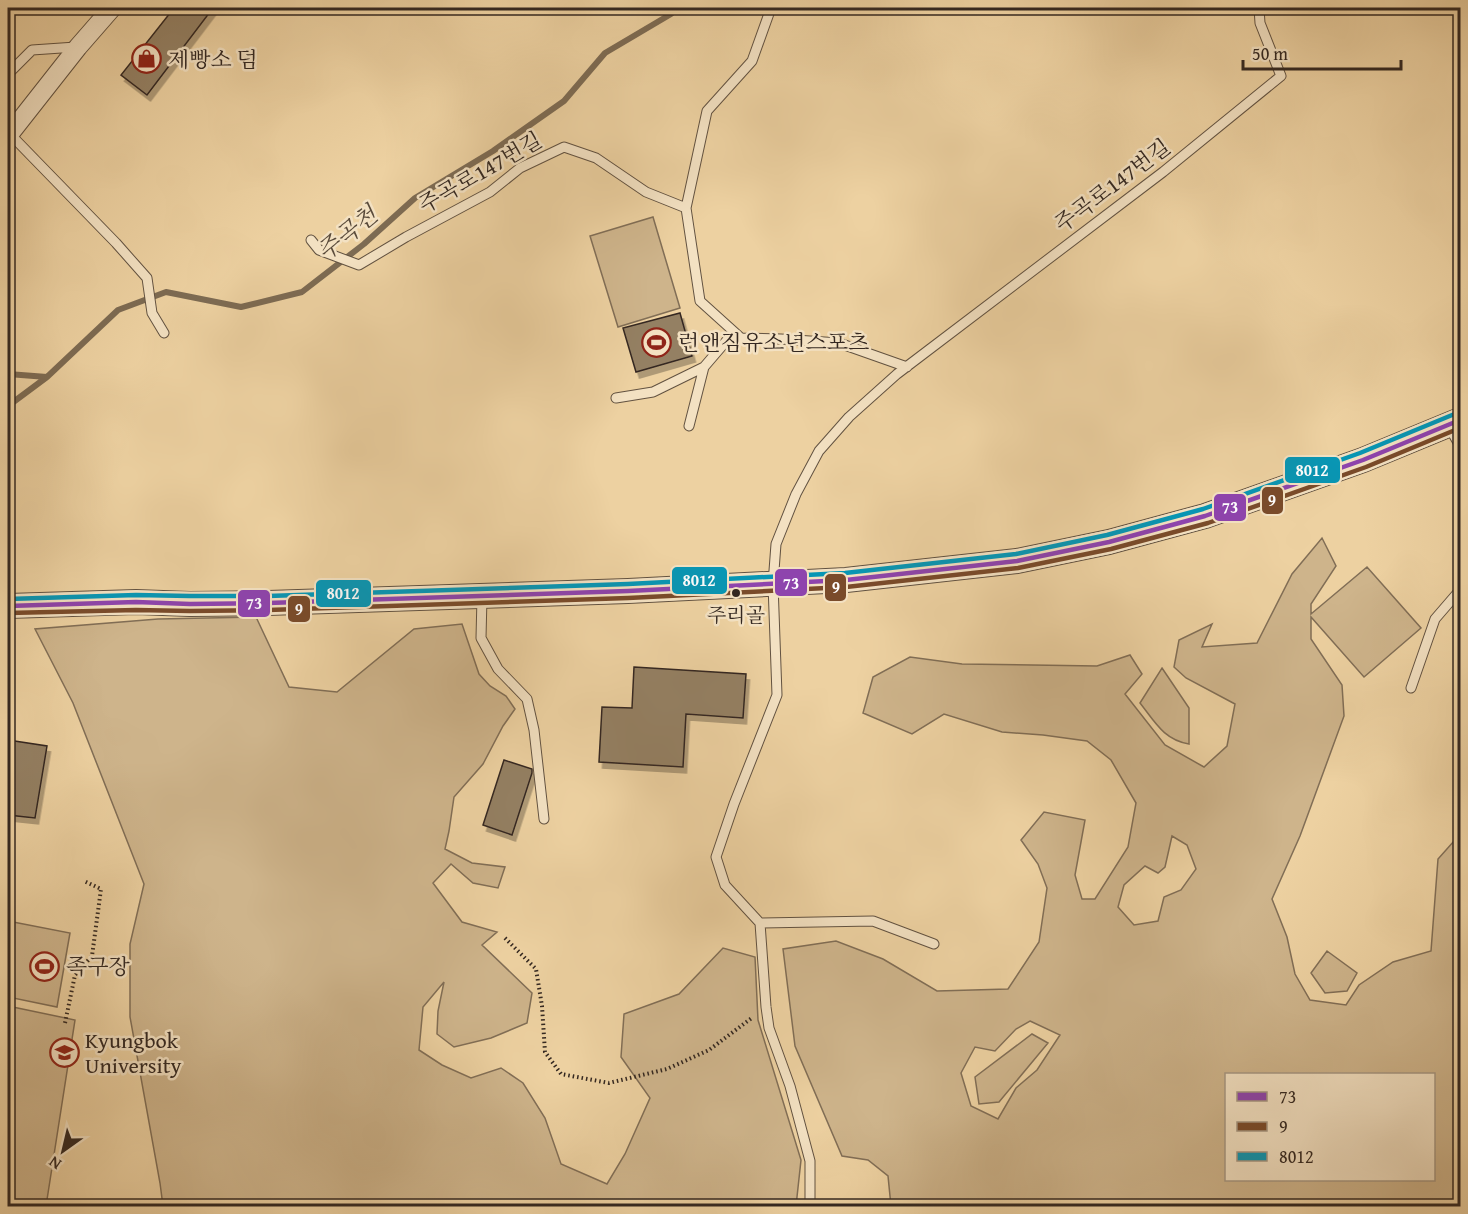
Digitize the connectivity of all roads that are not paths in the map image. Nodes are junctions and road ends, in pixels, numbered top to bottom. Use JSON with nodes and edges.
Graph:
{"nodes":[{"id":1,"x":112,"y":8,"type":"edge"},
{"id":2,"x":771,"y":8,"type":"edge"},
{"id":3,"x":1260,"y":8,"type":"edge"},
{"id":4,"x":78,"y":47,"type":"junction"},
{"id":5,"x":8,"y":74,"type":"edge"},
{"id":6,"x":9,"y":135,"type":"edge"},
{"id":7,"x":686,"y":208,"type":"junction"},
{"id":8,"x":311,"y":240,"type":"dead end"},
{"id":9,"x":734,"y":332,"type":"junction"},
{"id":10,"x":164,"y":333,"type":"dead end"},
{"id":11,"x":704,"y":367,"type":"junction"},
{"id":12,"x":908,"y":367,"type":"junction"},
{"id":13,"x":616,"y":398,"type":"dead end"},
{"id":14,"x":1454,"y":423,"type":"edge"},
{"id":15,"x":689,"y":426,"type":"dead end"},
{"id":16,"x":1461,"y":446,"type":"edge"},
{"id":17,"x":773,"y":584,"type":"junction"},
{"id":18,"x":1461,"y":590,"type":"edge"},
{"id":19,"x":482,"y":595,"type":"junction"},
{"id":20,"x":8,"y":606,"type":"edge"},
{"id":21,"x":1411,"y":688,"type":"dead end"},
{"id":22,"x":544,"y":819,"type":"dead end"},
{"id":23,"x":760,"y":923,"type":"junction"},
{"id":24,"x":934,"y":944,"type":"dead end"},
{"id":25,"x":810,"y":1206,"type":"edge"}],
"edges":[{"from":1,"to":4,"type":"street"},
{"from":2,"to":7,"type":"lane"},
{"from":3,"to":12,"type":"lane","name":"주곡로147번길"},
{"from":4,"to":5,"type":"lane"},
{"from":4,"to":6,"type":"street"},
{"from":6,"to":10,"type":"lane"},
{"from":7,"to":8,"type":"lane","name":"주곡로147번길"},
{"from":7,"to":9,"type":"lane"},
{"from":9,"to":11,"type":"lane"},
{"from":9,"to":12,"type":"lane"},
{"from":11,"to":13,"type":"lane"},
{"from":11,"to":15,"type":"lane"},
{"from":12,"to":17,"type":"lane","name":"주곡로147번길"},
{"from":14,"to":16,"type":"lane"},
{"from":14,"to":17,"type":"street"},
{"from":17,"to":19,"type":"street"},
{"from":17,"to":23,"type":"lane","name":"주곡로147번길"},
{"from":18,"to":21,"type":"lane"},
{"from":19,"to":20,"type":"street"},
{"from":19,"to":22,"type":"lane"},
{"from":23,"to":24,"type":"lane"},
{"from":23,"to":25,"type":"lane"}]}
